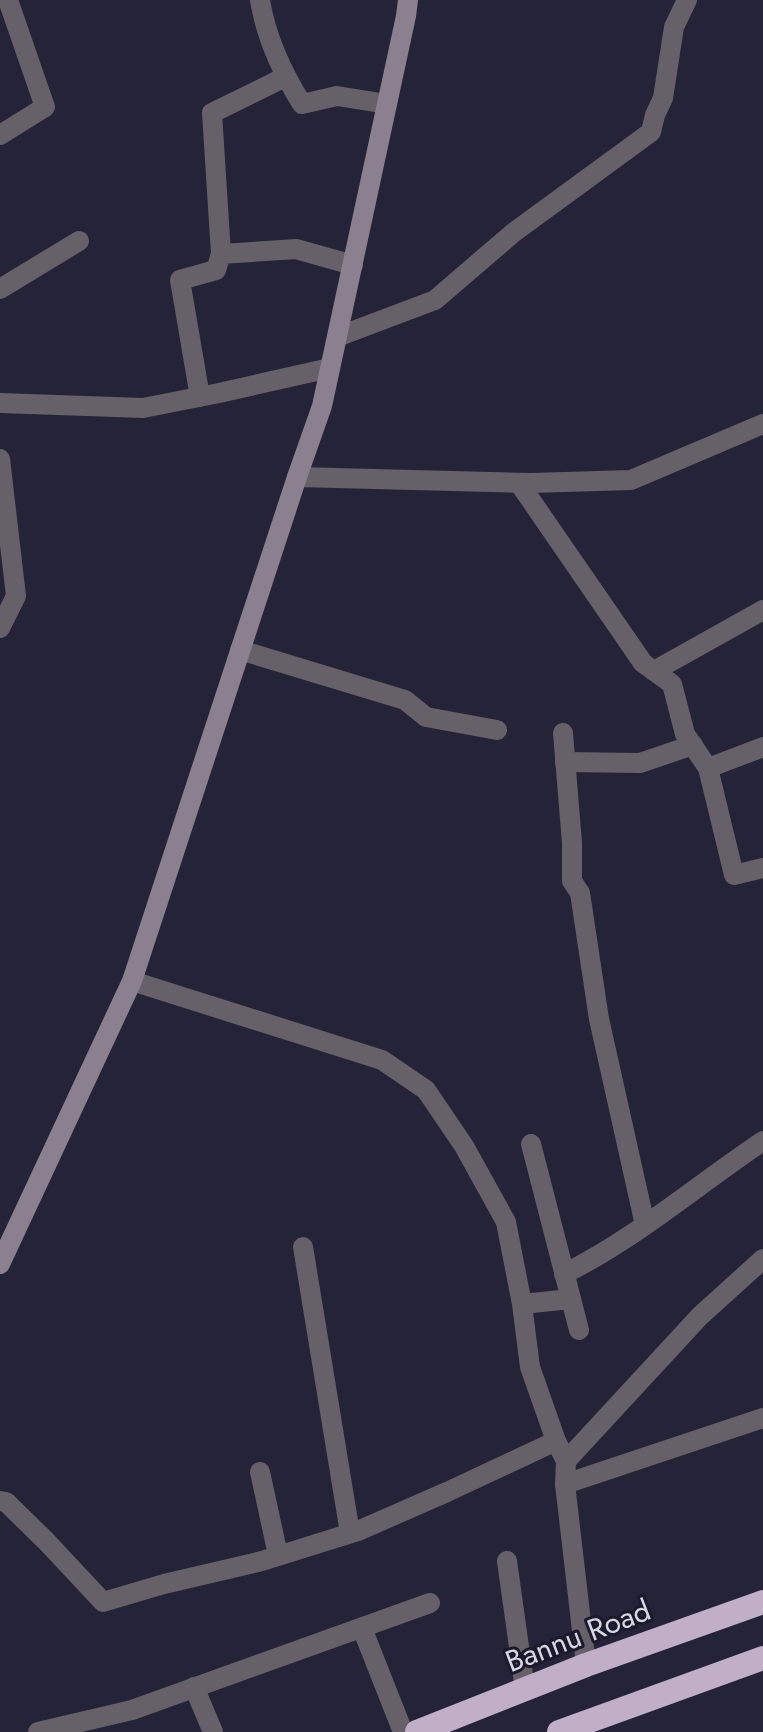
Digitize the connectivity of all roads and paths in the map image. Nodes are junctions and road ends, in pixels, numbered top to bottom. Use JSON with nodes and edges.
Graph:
{"nodes":[{"id":1,"x":8,"y":0,"type":"edge"},
{"id":2,"x":260,"y":0,"type":"edge"},
{"id":3,"x":408,"y":0,"type":"edge"},
{"id":4,"x":687,"y":0,"type":"edge"},
{"id":5,"x":285,"y":77,"type":"junction"},
{"id":6,"x":387,"y":104,"type":"junction"},
{"id":7,"x":0,"y":135,"type":"edge"},
{"id":8,"x":79,"y":241,"type":"dead end"},
{"id":9,"x":221,"y":254,"type":"junction"},
{"id":10,"x":353,"y":265,"type":"junction"},
{"id":11,"x":0,"y":289,"type":"edge"},
{"id":12,"x":337,"y":337,"type":"junction"},
{"id":13,"x":330,"y":368,"type":"junction"},
{"id":14,"x":200,"y":397,"type":"junction"},
{"id":15,"x":0,"y":403,"type":"edge"},
{"id":16,"x":763,"y":424,"type":"edge"},
{"id":17,"x":0,"y":459,"type":"edge"},
{"id":18,"x":297,"y":477,"type":"junction"},
{"id":19,"x":519,"y":483,"type":"junction"},
{"id":20,"x":763,"y":610,"type":"edge"},
{"id":21,"x":0,"y":628,"type":"edge"},
{"id":22,"x":240,"y":650,"type":"junction"},
{"id":23,"x":654,"y":671,"type":"junction"},
{"id":24,"x":497,"y":730,"type":"dead end"},
{"id":25,"x":563,"y":733,"type":"dead end"},
{"id":26,"x":693,"y":745,"type":"junction"},
{"id":27,"x":763,"y":747,"type":"edge"},
{"id":28,"x":565,"y":762,"type":"junction"},
{"id":29,"x":708,"y":768,"type":"junction"},
{"id":30,"x":763,"y":868,"type":"edge"},
{"id":31,"x":132,"y":981,"type":"junction"},
{"id":32,"x":763,"y":1141,"type":"edge"},
{"id":33,"x":531,"y":1144,"type":"dead end"},
{"id":34,"x":645,"y":1225,"type":"junction"},
{"id":35,"x":303,"y":1247,"type":"dead end"},
{"id":36,"x":763,"y":1259,"type":"edge"},
{"id":37,"x":0,"y":1264,"type":"edge"},
{"id":38,"x":564,"y":1274,"type":"junction"},
{"id":39,"x":571,"y":1299,"type":"junction"},
{"id":40,"x":522,"y":1304,"type":"junction"},
{"id":41,"x":579,"y":1330,"type":"dead end"},
{"id":42,"x":763,"y":1418,"type":"edge"},
{"id":43,"x":556,"y":1441,"type":"junction"},
{"id":44,"x":566,"y":1461,"type":"junction"},
{"id":45,"x":260,"y":1472,"type":"dead end"},
{"id":46,"x":565,"y":1484,"type":"junction"},
{"id":47,"x":0,"y":1501,"type":"edge"},
{"id":48,"x":350,"y":1533,"type":"junction"},
{"id":49,"x":278,"y":1555,"type":"junction"},
{"id":50,"x":507,"y":1561,"type":"dead end"},
{"id":51,"x":763,"y":1602,"type":"edge"},
{"id":52,"x":430,"y":1603,"type":"dead end"},
{"id":53,"x":362,"y":1628,"type":"junction"},
{"id":54,"x":763,"y":1658,"type":"edge"},
{"id":55,"x":586,"y":1665,"type":"junction"},
{"id":56,"x":194,"y":1687,"type":"junction"},
{"id":57,"x":525,"y":1690,"type":"junction"},
{"id":58,"x":38,"y":1732,"type":"edge"},
{"id":59,"x":213,"y":1732,"type":"edge"},
{"id":60,"x":403,"y":1732,"type":"edge"},
{"id":61,"x":417,"y":1732,"type":"edge"},
{"id":62,"x":559,"y":1732,"type":"edge"}],
"edges":[{"from":1,"to":7,"type":"street"},
{"from":2,"to":5,"type":"street"},
{"from":3,"to":6,"type":"main road"},
{"from":4,"to":12,"type":"street"},
{"from":5,"to":6,"type":"street"},
{"from":5,"to":9,"type":"street"},
{"from":6,"to":10,"type":"main road"},
{"from":8,"to":11,"type":"street"},
{"from":9,"to":10,"type":"street"},
{"from":9,"to":14,"type":"street"},
{"from":10,"to":12,"type":"main road"},
{"from":12,"to":13,"type":"main road"},
{"from":13,"to":14,"type":"street"},
{"from":13,"to":18,"type":"main road"},
{"from":14,"to":15,"type":"street"},
{"from":16,"to":19,"type":"street"},
{"from":17,"to":21,"type":"street"},
{"from":18,"to":19,"type":"street"},
{"from":18,"to":22,"type":"main road"},
{"from":19,"to":23,"type":"street"},
{"from":20,"to":23,"type":"street"},
{"from":22,"to":24,"type":"street"},
{"from":22,"to":31,"type":"main road"},
{"from":23,"to":26,"type":"street"},
{"from":25,"to":28,"type":"street"},
{"from":26,"to":28,"type":"street"},
{"from":26,"to":29,"type":"street"},
{"from":27,"to":29,"type":"street"},
{"from":28,"to":34,"type":"street"},
{"from":29,"to":30,"type":"street"},
{"from":31,"to":37,"type":"main road"},
{"from":31,"to":40,"type":"street"},
{"from":32,"to":34,"type":"street"},
{"from":33,"to":38,"type":"street"},
{"from":34,"to":38,"type":"street"},
{"from":35,"to":48,"type":"street"},
{"from":36,"to":44,"type":"street"},
{"from":38,"to":39,"type":"street"},
{"from":39,"to":40,"type":"street"},
{"from":39,"to":41,"type":"street"},
{"from":40,"to":43,"type":"street"},
{"from":42,"to":46,"type":"street"},
{"from":43,"to":44,"type":"street"},
{"from":43,"to":48,"type":"street"},
{"from":44,"to":46,"type":"street"},
{"from":45,"to":49,"type":"street"},
{"from":46,"to":55,"type":"street"},
{"from":47,"to":49,"type":"street"},
{"from":48,"to":49,"type":"street"},
{"from":50,"to":57,"type":"street"},
{"from":51,"to":55,"type":"highway","name":"Bannu Road"},
{"from":52,"to":53,"type":"street"},
{"from":53,"to":56,"type":"street"},
{"from":53,"to":60,"type":"street"},
{"from":54,"to":62,"type":"highway"},
{"from":55,"to":57,"type":"highway","name":"Bannu Road"},
{"from":56,"to":58,"type":"street"},
{"from":56,"to":59,"type":"street"},
{"from":57,"to":61,"type":"highway","name":"Bannu Road"}]}
